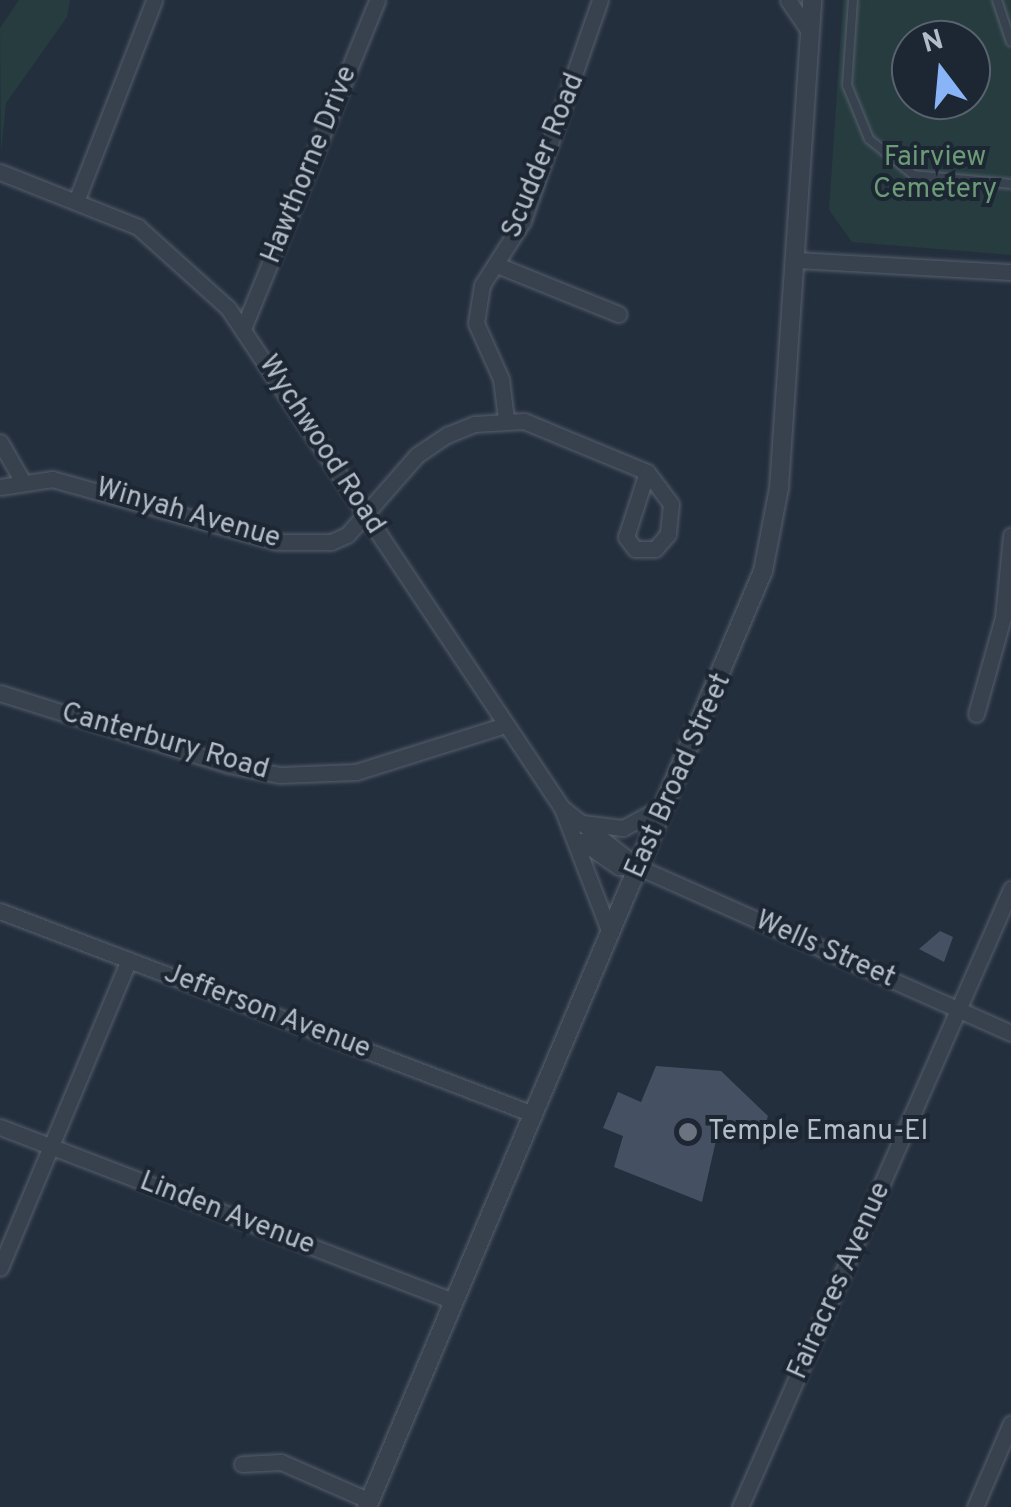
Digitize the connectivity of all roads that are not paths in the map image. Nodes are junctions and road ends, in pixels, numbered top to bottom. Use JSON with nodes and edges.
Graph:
{"nodes":[{"id":1,"x":154,"y":0,"type":"edge"},
{"id":2,"x":378,"y":0,"type":"edge"},
{"id":3,"x":600,"y":0,"type":"edge"},
{"id":4,"x":788,"y":0,"type":"edge"},
{"id":5,"x":812,"y":0,"type":"edge"},
{"id":6,"x":852,"y":0,"type":"edge"},
{"id":7,"x":997,"y":0,"type":"edge"},
{"id":8,"x":1009,"y":31,"type":"edge"},
{"id":9,"x":810,"y":33,"type":"junction"},
{"id":10,"x":1011,"y":42,"type":"edge"},
{"id":11,"x":0,"y":172,"type":"edge"},
{"id":12,"x":1011,"y":184,"type":"edge"},
{"id":13,"x":77,"y":199,"type":"junction"},
{"id":14,"x":795,"y":260,"type":"junction"},
{"id":15,"x":497,"y":265,"type":"junction"},
{"id":16,"x":1011,"y":272,"type":"edge"},
{"id":17,"x":618,"y":314,"type":"dead end"},
{"id":18,"x":244,"y":329,"type":"junction"},
{"id":19,"x":506,"y":420,"type":"junction"},
{"id":20,"x":0,"y":442,"type":"edge"},
{"id":21,"x":647,"y":472,"type":"junction"},
{"id":22,"x":24,"y":482,"type":"junction"},
{"id":23,"x":0,"y":487,"type":"edge"},
{"id":24,"x":366,"y":513,"type":"junction"},
{"id":25,"x":1011,"y":535,"type":"edge"},
{"id":26,"x":0,"y":693,"type":"edge"},
{"id":27,"x":976,"y":714,"type":"dead end"},
{"id":28,"x":504,"y":726,"type":"junction"},
{"id":29,"x":664,"y":804,"type":"junction"},
{"id":30,"x":576,"y":826,"type":"junction"},
{"id":31,"x":638,"y":867,"type":"junction"},
{"id":32,"x":1011,"y":889,"type":"edge"},
{"id":33,"x":0,"y":912,"type":"edge"},
{"id":34,"x":610,"y":933,"type":"junction"},
{"id":35,"x":129,"y":960,"type":"junction"},
{"id":36,"x":960,"y":1010,"type":"junction"},
{"id":37,"x":1011,"y":1034,"type":"edge"},
{"id":38,"x":533,"y":1114,"type":"junction"},
{"id":39,"x":0,"y":1127,"type":"edge"},
{"id":40,"x":52,"y":1147,"type":"junction"},
{"id":41,"x":0,"y":1268,"type":"edge"},
{"id":42,"x":454,"y":1301,"type":"junction"},
{"id":43,"x":1011,"y":1423,"type":"edge"},
{"id":44,"x":242,"y":1464,"type":"dead end"},
{"id":45,"x":368,"y":1504,"type":"edge"},
{"id":46,"x":740,"y":1507,"type":"edge"},
{"id":47,"x":975,"y":1507,"type":"edge"}],
"edges":[{"from":1,"to":13,"type":"street"},
{"from":2,"to":18,"type":"street","name":"Hawthorne Drive"},
{"from":3,"to":15,"type":"street","name":"Scudder Road"},
{"from":4,"to":9,"type":"street"},
{"from":5,"to":9,"type":"street","name":"East Broad Street"},
{"from":6,"to":12,"type":"lane"},
{"from":7,"to":8,"type":"lane"},
{"from":8,"to":10,"type":"lane"},
{"from":9,"to":14,"type":"street","name":"East Broad Street"},
{"from":11,"to":13,"type":"street","name":"Wychwood Road"},
{"from":13,"to":18,"type":"street","name":"Wychwood Road"},
{"from":14,"to":16,"type":"street"},
{"from":14,"to":29,"type":"street","name":"East Broad Street"},
{"from":15,"to":17,"type":"street"},
{"from":15,"to":19,"type":"street","name":"Scudder Road"},
{"from":18,"to":24,"type":"street","name":"Wychwood Road"},
{"from":19,"to":21,"type":"street"},
{"from":19,"to":24,"type":"street","name":"Winyah Avenue"},
{"from":20,"to":22,"type":"street"},
{"from":21,"to":21,"type":"street"},
{"from":22,"to":23,"type":"street","name":"Winyah Avenue"},
{"from":22,"to":24,"type":"street","name":"Winyah Avenue"},
{"from":24,"to":28,"type":"street","name":"Wychwood Road"},
{"from":25,"to":27,"type":"street"},
{"from":26,"to":28,"type":"street","name":"Canterbury Road"},
{"from":28,"to":30,"type":"street","name":"Wychwood Road"},
{"from":29,"to":30,"type":"street"},
{"from":29,"to":31,"type":"street","name":"East Broad Street"},
{"from":30,"to":31,"type":"street","name":"Wychwood Road"},
{"from":30,"to":34,"type":"street"},
{"from":31,"to":34,"type":"street","name":"East Broad Street"},
{"from":31,"to":36,"type":"street","name":"Wells Street"},
{"from":32,"to":36,"type":"street","name":"Fairacres Avenue"},
{"from":33,"to":35,"type":"street","name":"Jefferson Avenue"},
{"from":34,"to":38,"type":"street","name":"East Broad Street"},
{"from":35,"to":38,"type":"street","name":"Jefferson Avenue"},
{"from":35,"to":40,"type":"street"},
{"from":36,"to":37,"type":"street","name":"Wells Street"},
{"from":36,"to":46,"type":"street","name":"Fairacres Avenue"},
{"from":38,"to":42,"type":"street","name":"East Broad Street"},
{"from":39,"to":40,"type":"street","name":"Linden Avenue"},
{"from":40,"to":41,"type":"street"},
{"from":40,"to":42,"type":"street","name":"Linden Avenue"},
{"from":42,"to":45,"type":"street","name":"East Broad Street"},
{"from":43,"to":47,"type":"street"},
{"from":44,"to":45,"type":"street"}]}
